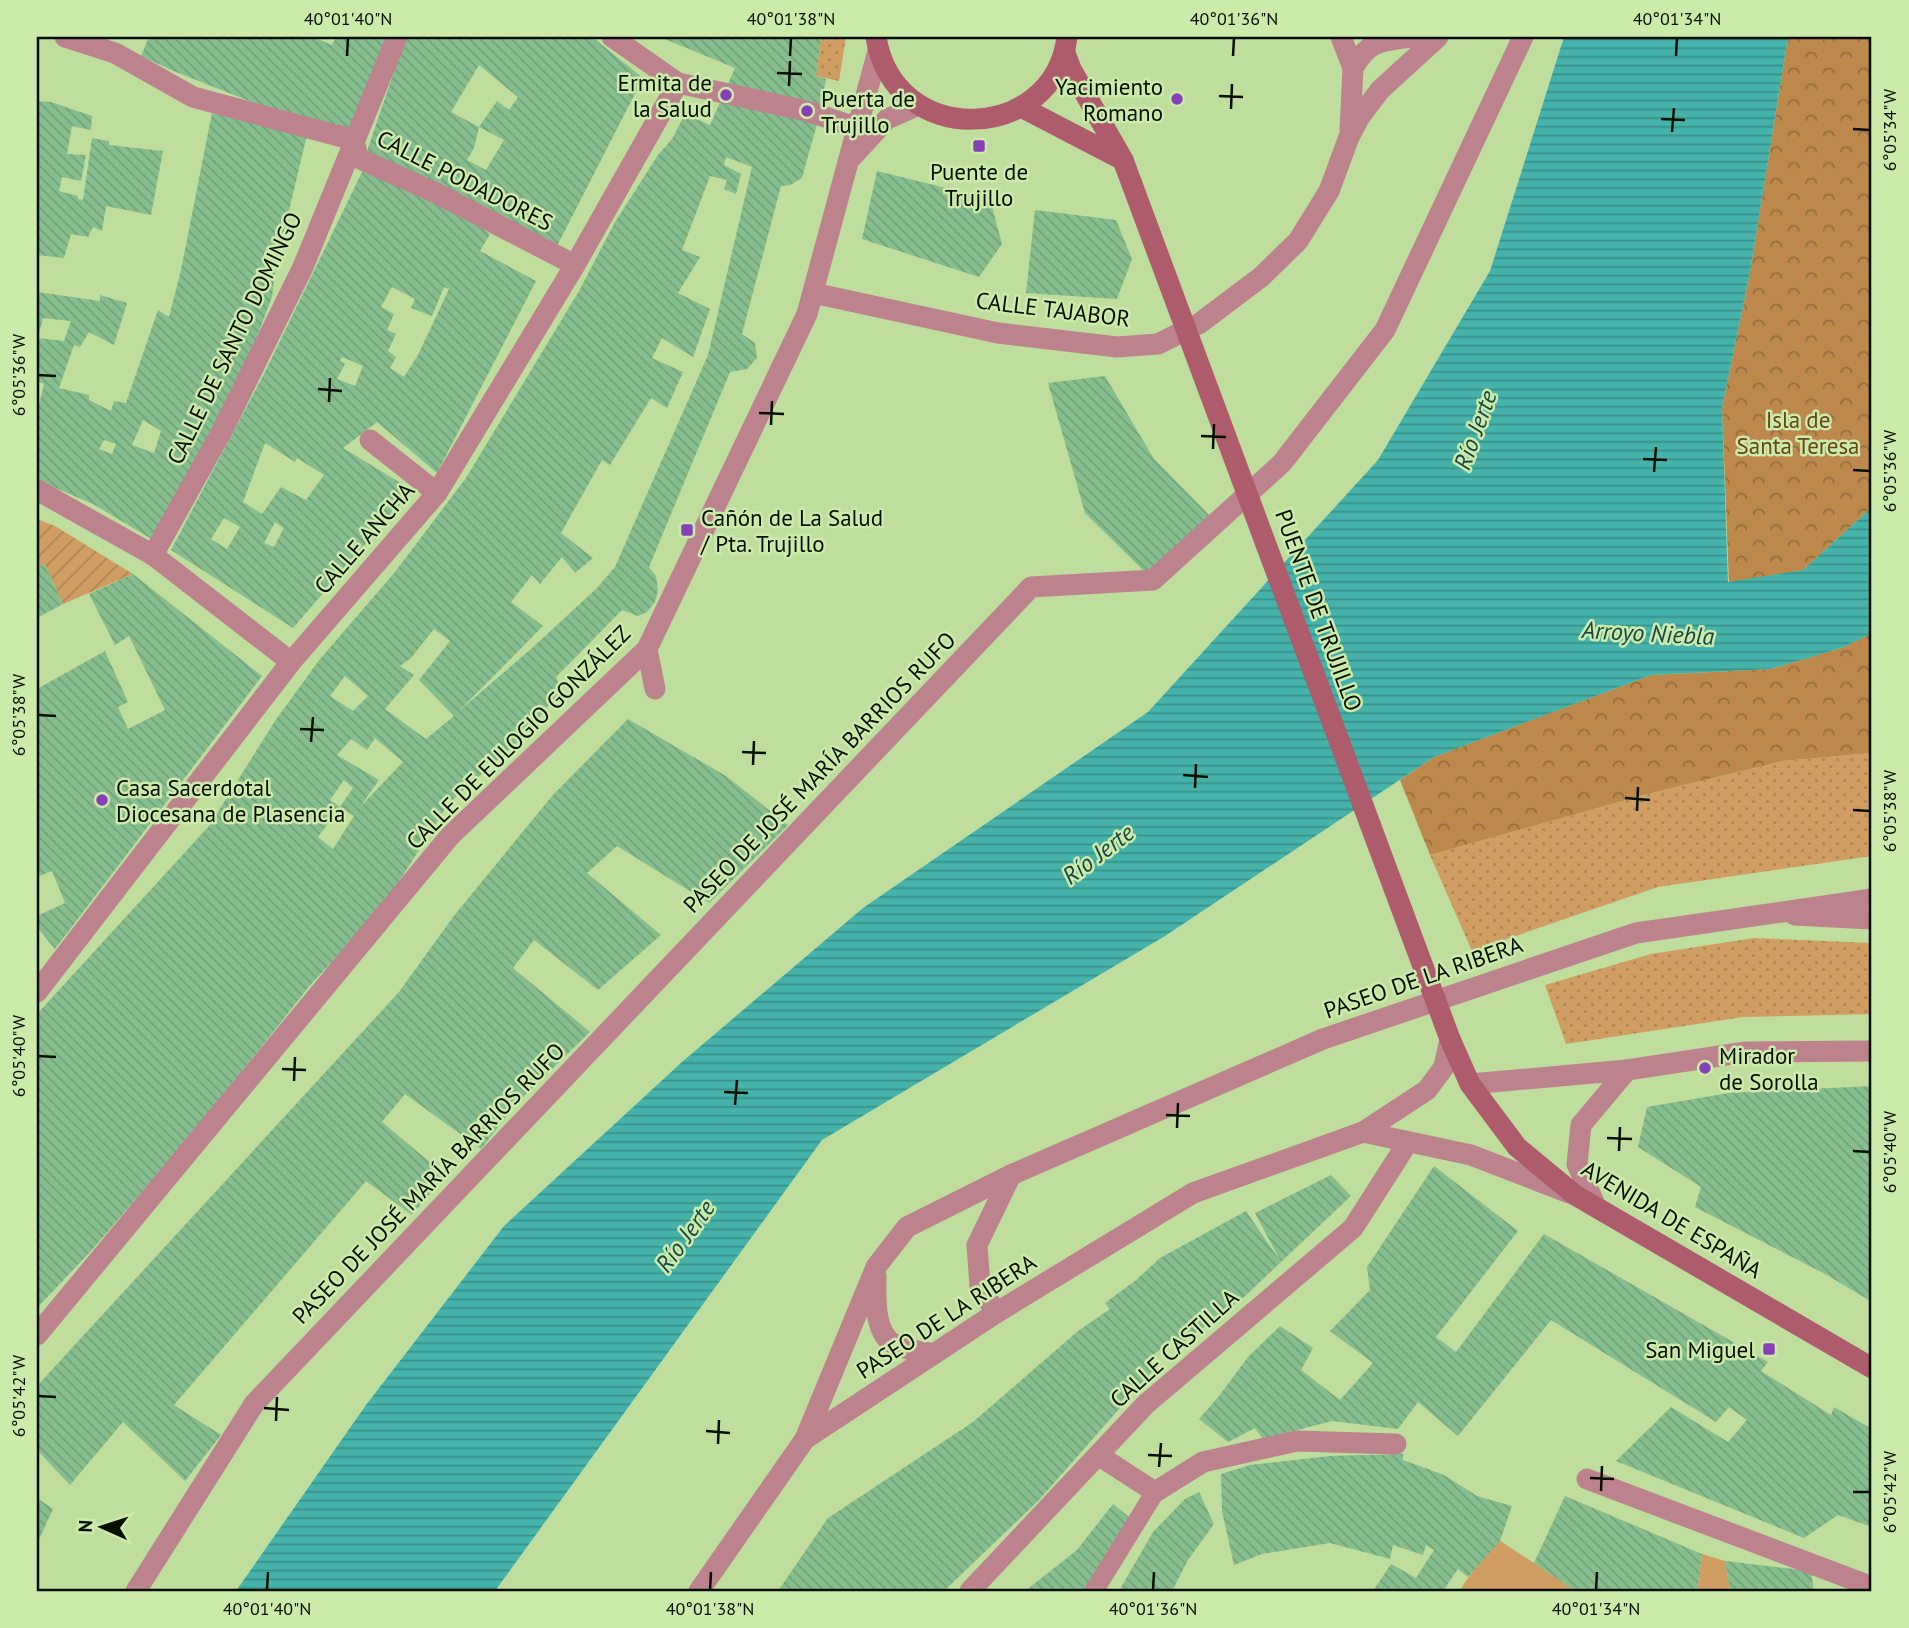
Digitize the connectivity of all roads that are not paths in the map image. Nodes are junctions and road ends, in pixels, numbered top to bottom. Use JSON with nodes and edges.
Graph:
{"nodes":[{"id":1,"x":65,"y":37,"type":"edge"},
{"id":2,"x":397,"y":37,"type":"edge"},
{"id":3,"x":613,"y":37,"type":"edge"},
{"id":4,"x":1341,"y":37,"type":"edge"},
{"id":5,"x":1411,"y":37,"type":"edge"},
{"id":6,"x":1438,"y":37,"type":"edge"},
{"id":7,"x":1523,"y":37,"type":"edge"},
{"id":8,"x":877,"y":44,"type":"edge"},
{"id":9,"x":1066,"y":45,"type":"edge"},
{"id":10,"x":1353,"y":68,"type":"junction"},
{"id":11,"x":678,"y":83,"type":"junction"},
{"id":12,"x":919,"y":105,"type":"junction"},
{"id":13,"x":1021,"y":107,"type":"junction"},
{"id":14,"x":858,"y":128,"type":"junction"},
{"id":15,"x":1349,"y":137,"type":"junction"},
{"id":16,"x":354,"y":140,"type":"junction"},
{"id":17,"x":1123,"y":160,"type":"junction"},
{"id":18,"x":848,"y":161,"type":"junction"},
{"id":19,"x":575,"y":265,"type":"junction"},
{"id":20,"x":813,"y":293,"type":"junction"},
{"id":21,"x":370,"y":440,"type":"dead end"},
{"id":22,"x":37,"y":490,"type":"edge"},
{"id":23,"x":438,"y":493,"type":"junction"},
{"id":24,"x":153,"y":555,"type":"junction"},
{"id":25,"x":647,"y":649,"type":"junction"},
{"id":26,"x":291,"y":662,"type":"junction"},
{"id":27,"x":655,"y":689,"type":"dead end"},
{"id":28,"x":1872,"y":899,"type":"edge"},
{"id":29,"x":1765,"y":914,"type":"junction"},
{"id":30,"x":1872,"y":920,"type":"edge"},
{"id":31,"x":39,"y":983,"type":"edge"},
{"id":32,"x":1450,"y":1040,"type":"junction"},
{"id":33,"x":1872,"y":1051,"type":"edge"},
{"id":34,"x":1627,"y":1070,"type":"junction"},
{"id":35,"x":1470,"y":1084,"type":"junction"},
{"id":36,"x":1363,"y":1132,"type":"junction"},
{"id":37,"x":1408,"y":1142,"type":"junction"},
{"id":38,"x":1011,"y":1175,"type":"junction"},
{"id":39,"x":1575,"y":1195,"type":"junction"},
{"id":40,"x":1596,"y":1206,"type":"junction"},
{"id":41,"x":876,"y":1267,"type":"junction"},
{"id":42,"x":996,"y":1313,"type":"junction"},
{"id":43,"x":37,"y":1335,"type":"edge"},
{"id":44,"x":934,"y":1354,"type":"junction"},
{"id":45,"x":1872,"y":1368,"type":"edge"},
{"id":46,"x":805,"y":1439,"type":"junction"},
{"id":47,"x":1396,"y":1444,"type":"dead end"},
{"id":48,"x":1098,"y":1455,"type":"junction"},
{"id":49,"x":1587,"y":1479,"type":"dead end"},
{"id":50,"x":1155,"y":1492,"type":"junction"},
{"id":51,"x":1872,"y":1588,"type":"edge"},
{"id":52,"x":136,"y":1591,"type":"edge"},
{"id":53,"x":699,"y":1591,"type":"edge"},
{"id":54,"x":970,"y":1591,"type":"edge"},
{"id":55,"x":1094,"y":1591,"type":"edge"}],
"edges":[{"from":1,"to":16,"type":"street","name":"CALLE PODADORES"},
{"from":2,"to":16,"type":"street","name":"CALLE DE SANTO DOMINGO"},
{"from":3,"to":11,"type":"street"},
{"from":4,"to":10,"type":"street"},
{"from":5,"to":10,"type":"street"},
{"from":6,"to":15,"type":"street","name":"CALLE TAJABOR"},
{"from":7,"to":52,"type":"street","name":"PASEO DE JOSÉ MARÍA BARRIOS RUFO"},
{"from":8,"to":12,"type":"main road"},
{"from":8,"to":14,"type":"street","name":"CALLE DE EULOGIO GONZÁLEZ"},
{"from":9,"to":13,"type":"main road"},
{"from":9,"to":17,"type":"main road","name":"PUENTE DE TRUJILLO"},
{"from":10,"to":15,"type":"street"},
{"from":11,"to":14,"type":"street"},
{"from":11,"to":19,"type":"street","name":"CALLE ANCHA"},
{"from":12,"to":13,"type":"main road"},
{"from":12,"to":18,"type":"street"},
{"from":13,"to":17,"type":"main road"},
{"from":14,"to":18,"type":"street","name":"CALLE DE EULOGIO GONZÁLEZ"},
{"from":15,"to":20,"type":"street","name":"CALLE TAJABOR"},
{"from":16,"to":19,"type":"street","name":"CALLE PODADORES"},
{"from":16,"to":24,"type":"street","name":"CALLE DE SANTO DOMINGO"},
{"from":17,"to":32,"type":"main road","name":"PUENTE DE TRUJILLO","bridge":true},
{"from":18,"to":20,"type":"street","name":"CALLE DE EULOGIO GONZÁLEZ"},
{"from":19,"to":23,"type":"street","name":"CALLE ANCHA"},
{"from":20,"to":25,"type":"street","name":"CALLE DE EULOGIO GONZÁLEZ"},
{"from":21,"to":23,"type":"street"},
{"from":22,"to":24,"type":"street"},
{"from":23,"to":26,"type":"street","name":"CALLE ANCHA"},
{"from":24,"to":26,"type":"street"},
{"from":25,"to":27,"type":"street"},
{"from":25,"to":43,"type":"street","name":"CALLE DE EULOGIO GONZÁLEZ"},
{"from":26,"to":31,"type":"street","name":"CALLE ANCHA"},
{"from":28,"to":29,"type":"street","name":"PASEO DE LA RIBERA"},
{"from":29,"to":30,"type":"lane"},
{"from":29,"to":38,"type":"street","name":"PASEO DE LA RIBERA"},
{"from":32,"to":35,"type":"main road","name":"PUENTE DE TRUJILLO"},
{"from":32,"to":36,"type":"street","name":"PASEO DE LA RIBERA"},
{"from":33,"to":34,"type":"street"},
{"from":34,"to":35,"type":"street"},
{"from":34,"to":40,"type":"street"},
{"from":35,"to":39,"type":"main road","name":"AVENIDA DE ESPAÑA"},
{"from":36,"to":37,"type":"street"},
{"from":36,"to":42,"type":"street","name":"PASEO DE LA RIBERA"},
{"from":37,"to":39,"type":"street"},
{"from":37,"to":48,"type":"street","name":"CALLE CASTILLA"},
{"from":38,"to":41,"type":"street","name":"PASEO DE LA RIBERA"},
{"from":38,"to":42,"type":"street"},
{"from":39,"to":40,"type":"main road","name":"AVENIDA DE ESPAÑA"},
{"from":40,"to":45,"type":"main road","name":"AVENIDA DE ESPAÑA"},
{"from":41,"to":44,"type":"street"},
{"from":41,"to":46,"type":"street","name":"PASEO DE LA RIBERA"},
{"from":42,"to":44,"type":"street","name":"PASEO DE LA RIBERA"},
{"from":44,"to":46,"type":"street","name":"PASEO DE LA RIBERA"},
{"from":46,"to":53,"type":"street","name":"PASEO DE LA RIBERA"},
{"from":47,"to":50,"type":"street"},
{"from":48,"to":50,"type":"street"},
{"from":48,"to":54,"type":"street","name":"CALLE CASTILLA"},
{"from":49,"to":51,"type":"street"},
{"from":50,"to":55,"type":"lane"}]}
